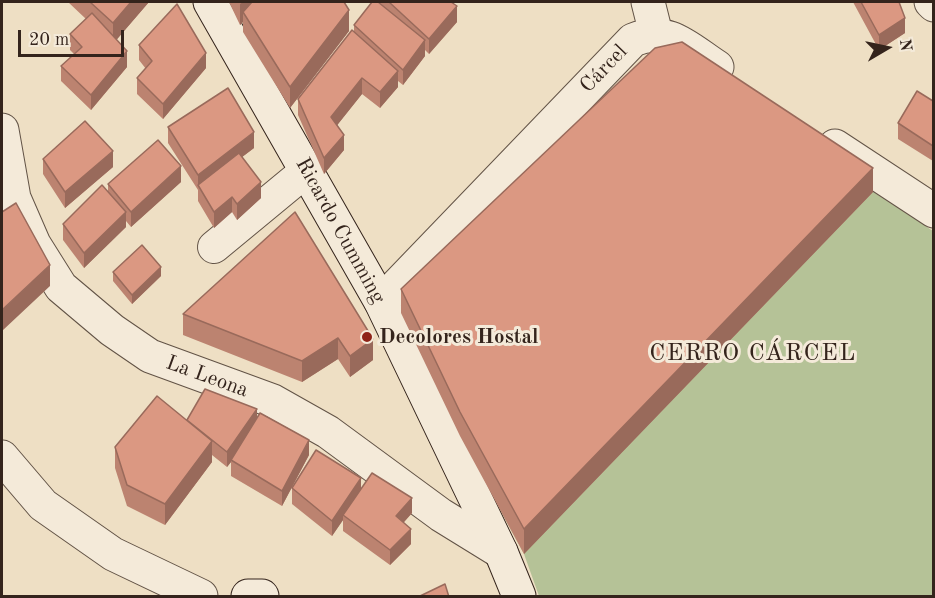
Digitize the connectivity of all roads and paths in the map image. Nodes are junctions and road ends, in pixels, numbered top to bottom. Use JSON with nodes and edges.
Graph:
{"nodes":[{"id":1,"x":210,"y":2,"type":"edge"},
{"id":2,"x":648,"y":2,"type":"edge"},
{"id":3,"x":931,"y":2,"type":"edge"},
{"id":4,"x":933,"y":5,"type":"edge"},
{"id":5,"x":656,"y":34,"type":"junction"},
{"id":6,"x":744,"y":86,"type":"edge"},
{"id":7,"x":2,"y":130,"type":"edge"},
{"id":8,"x":813,"y":131,"type":"edge"},
{"id":9,"x":306,"y":171,"type":"junction"},
{"id":10,"x":933,"y":211,"type":"edge"},
{"id":11,"x":214,"y":247,"type":"dead end"},
{"id":12,"x":381,"y":302,"type":"junction"},
{"id":13,"x":2,"y":457,"type":"edge"},
{"id":14,"x":501,"y":552,"type":"junction"},
{"id":15,"x":201,"y":597,"type":"edge"},
{"id":16,"x":248,"y":597,"type":"edge"},
{"id":17,"x":262,"y":597,"type":"edge"},
{"id":18,"x":519,"y":597,"type":"edge"}],
"edges":[{"from":1,"to":9,"type":"street","name":"Ricardo Cumming"},
{"from":2,"to":5,"type":"street"},
{"from":3,"to":4,"type":"street"},
{"from":5,"to":6,"type":"street"},
{"from":5,"to":12,"type":"street","name":"Cárcel"},
{"from":7,"to":14,"type":"street","name":"La Leona"},
{"from":8,"to":10,"type":"street"},
{"from":9,"to":11,"type":"street"},
{"from":9,"to":12,"type":"street","name":"Ricardo Cumming"},
{"from":12,"to":14,"type":"street","name":"Ricardo Cumming"},
{"from":13,"to":15,"type":"street"},
{"from":14,"to":18,"type":"street","name":"Ricardo Cumming"},
{"from":16,"to":17,"type":"street"}]}
